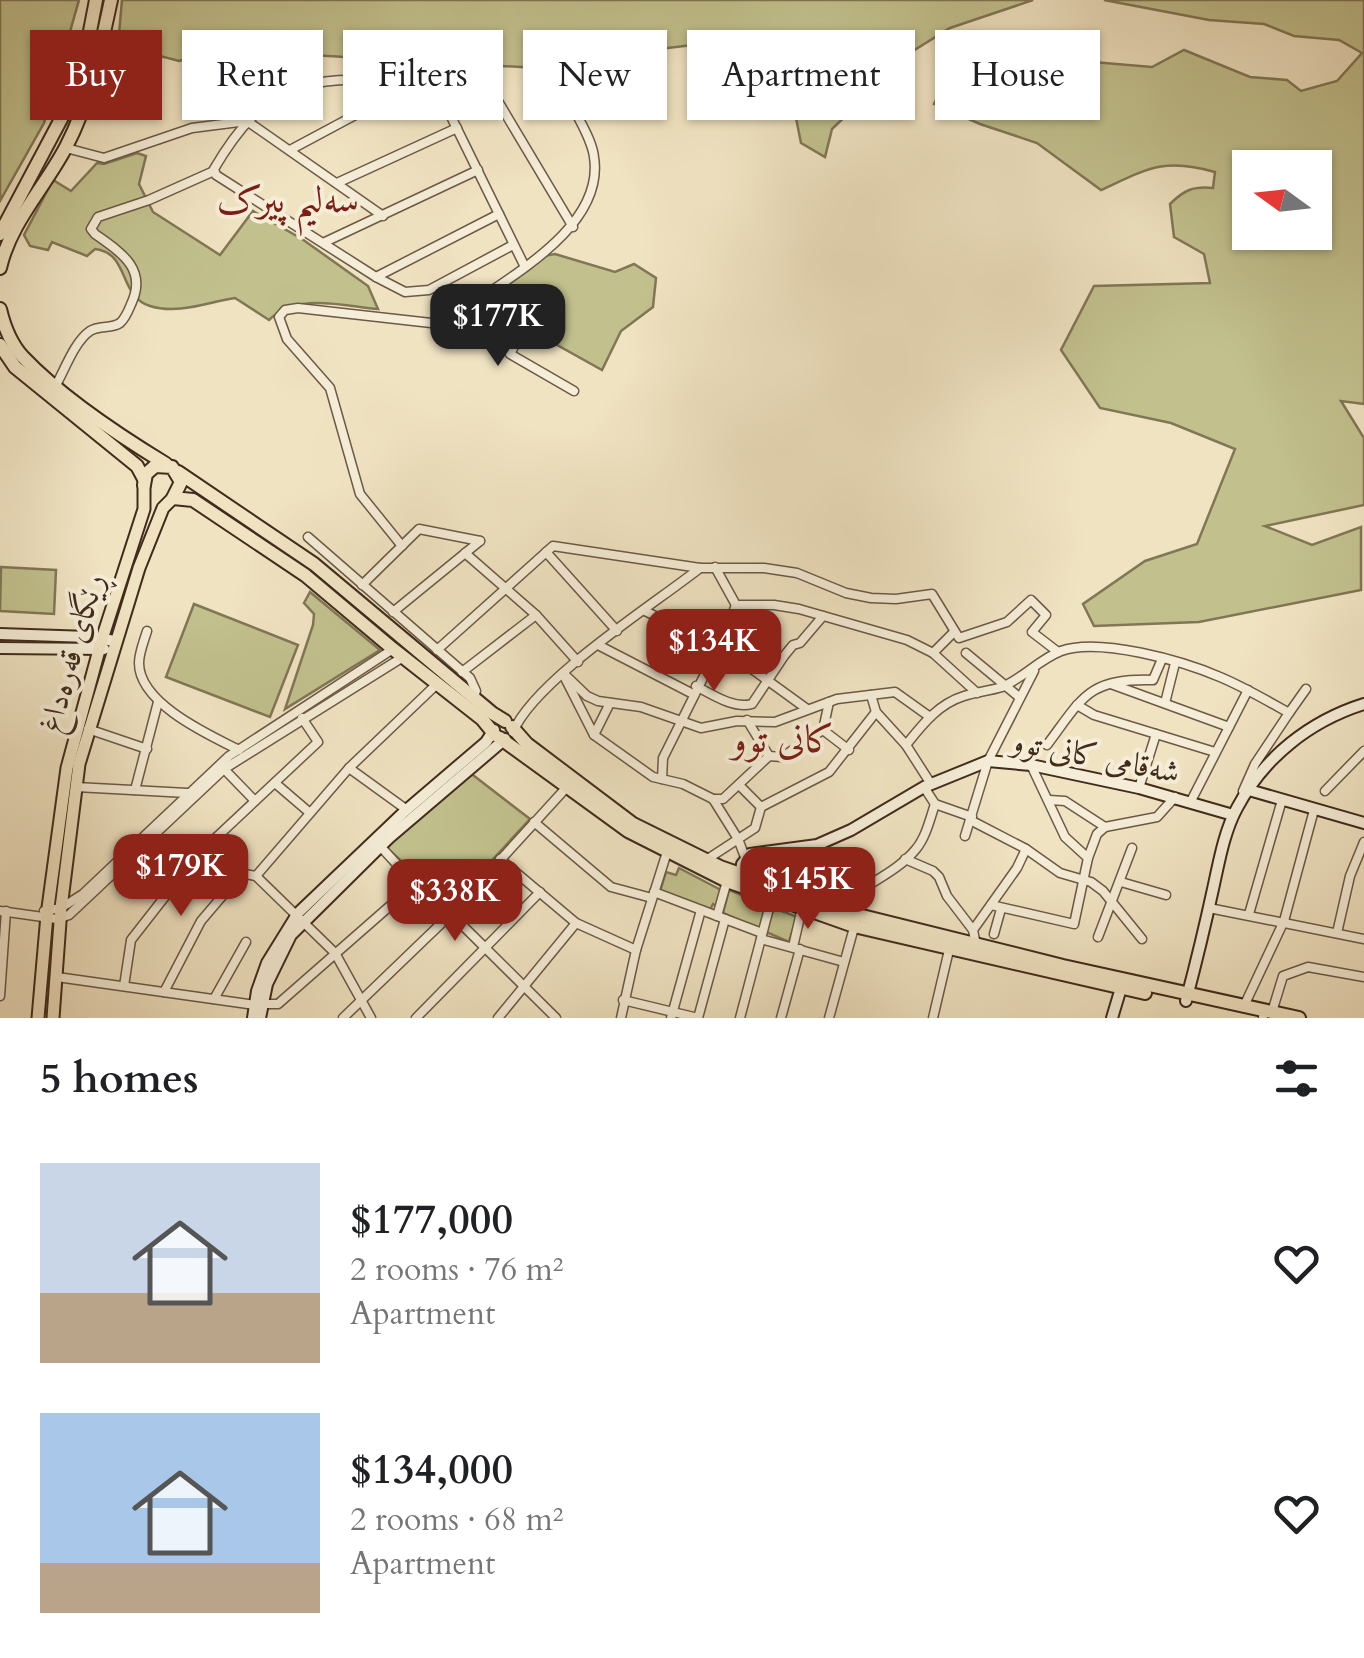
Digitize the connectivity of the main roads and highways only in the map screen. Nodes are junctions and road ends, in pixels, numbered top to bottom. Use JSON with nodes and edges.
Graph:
{"nodes":[{"id":1,"x":96,"y":0,"type":"edge"},
{"id":2,"x":111,"y":0,"type":"edge"},
{"id":3,"x":0,"y":234,"type":"edge"},
{"id":4,"x":0,"y":268,"type":"edge"},
{"id":5,"x":0,"y":309,"type":"edge"},
{"id":6,"x":0,"y":345,"type":"edge"},
{"id":7,"x":73,"y":408,"type":"junction"},
{"id":8,"x":172,"y":467,"type":"junction"},
{"id":9,"x":144,"y":482,"type":"junction"},
{"id":10,"x":173,"y":498,"type":"junction"},
{"id":11,"x":107,"y":645,"type":"junction"},
{"id":12,"x":505,"y":730,"type":"junction"},
{"id":13,"x":51,"y":913,"type":"junction"},
{"id":14,"x":856,"y":921,"type":"junction"},
{"id":15,"x":1187,"y":997,"type":"junction"},
{"id":16,"x":1266,"y":1016,"type":"edge"},
{"id":17,"x":38,"y":1018,"type":"edge"},
{"id":18,"x":53,"y":1018,"type":"edge"},
{"id":19,"x":1299,"y":1018,"type":"edge"}],
"edges":[{"from":1,"to":3,"type":"highway"},
{"from":2,"to":4,"type":"highway"},
{"from":5,"to":7,"type":"highway"},
{"from":6,"to":7,"type":"highway"},
{"from":7,"to":8,"type":"highway"},
{"from":7,"to":9,"type":"highway"},
{"from":8,"to":9,"type":"highway"},
{"from":8,"to":10,"type":"highway"},
{"from":8,"to":12,"type":"highway"},
{"from":9,"to":11,"type":"main road","name":"ڕێگای قەرەداغ"},
{"from":10,"to":11,"type":"main road","name":"ڕێگای قەرەداغ"},
{"from":10,"to":12,"type":"highway"},
{"from":11,"to":13,"type":"main road","name":"ڕێگای قەرەداغ"},
{"from":11,"to":13,"type":"main road","name":"ڕێگای قەرەداغ"},
{"from":12,"to":14,"type":"highway"},
{"from":12,"to":14,"type":"highway"},
{"from":13,"to":17,"type":"main road","name":"ڕێگای قەرەداغ"},
{"from":13,"to":18,"type":"main road","name":"ڕێگای قەرەداغ"},
{"from":14,"to":15,"type":"highway"},
{"from":14,"to":15,"type":"highway"},
{"from":15,"to":16,"type":"highway"},
{"from":15,"to":16,"type":"highway"},
{"from":16,"to":19,"type":"highway"}]}
